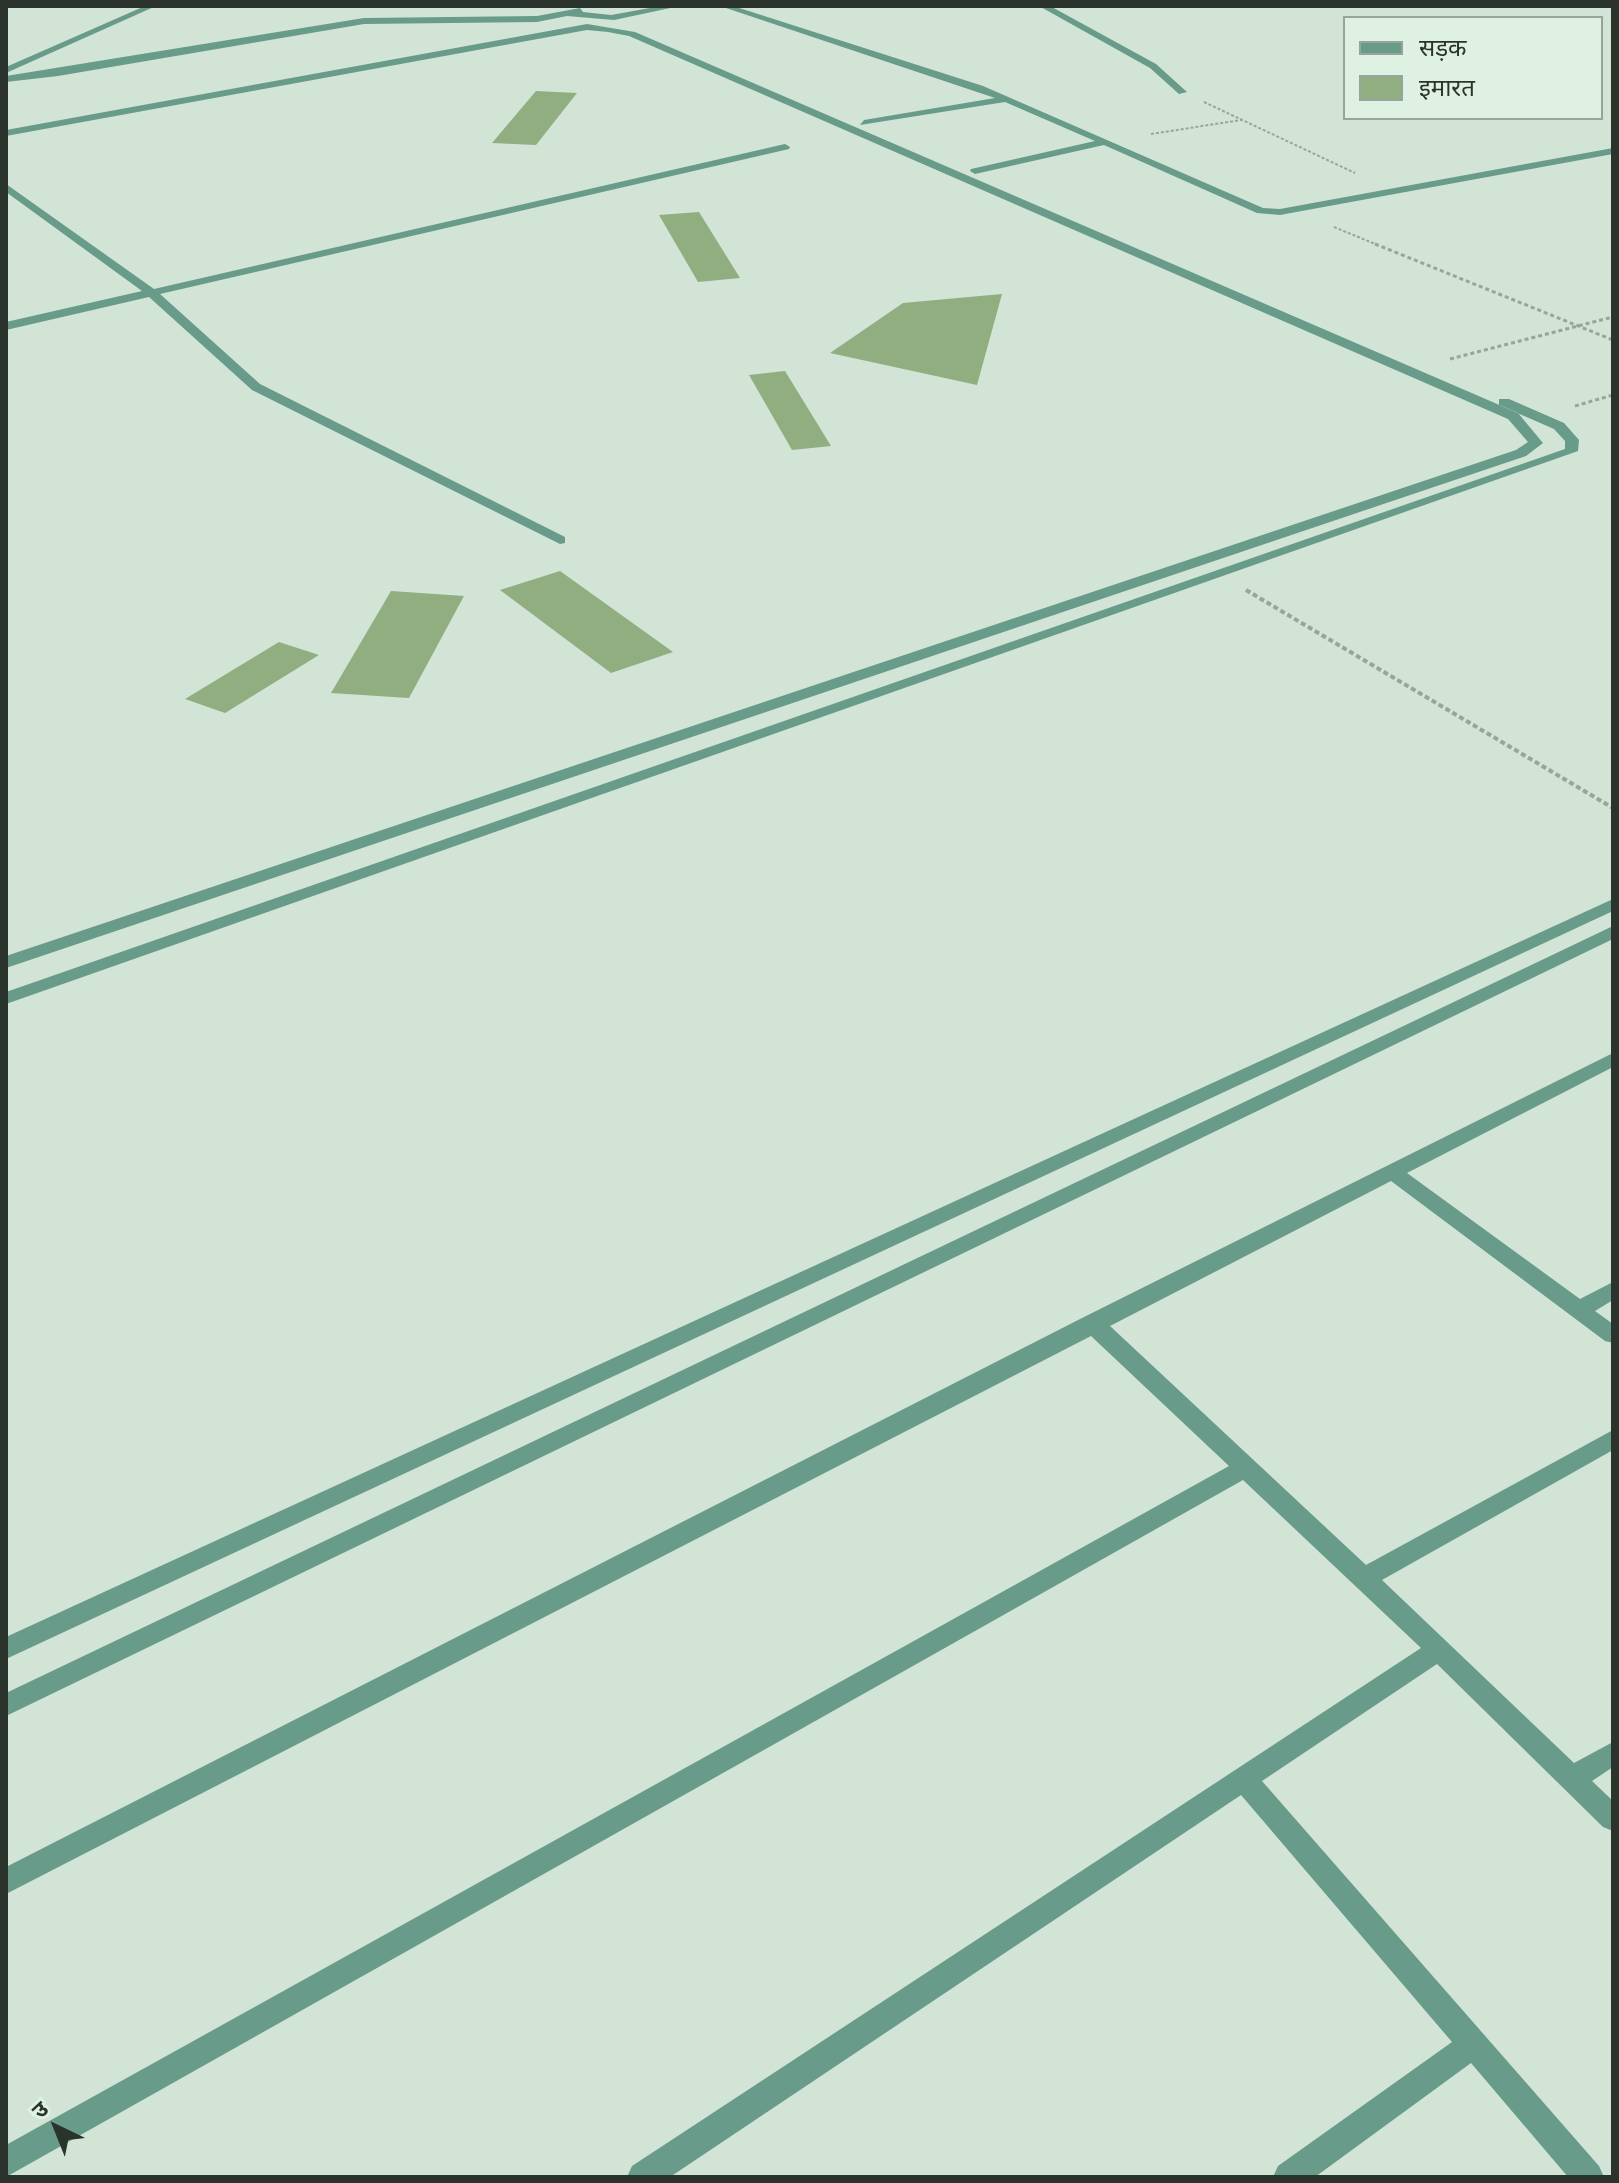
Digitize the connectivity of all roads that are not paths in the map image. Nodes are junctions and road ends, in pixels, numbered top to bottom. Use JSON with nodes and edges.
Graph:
{"nodes":[{"id":1,"x":152,"y":6,"type":"edge"},
{"id":2,"x":600,"y":6,"type":"edge"},
{"id":3,"x":676,"y":6,"type":"edge"},
{"id":4,"x":724,"y":6,"type":"edge"},
{"id":5,"x":1043,"y":6,"type":"edge"},
{"id":6,"x":569,"y":14,"type":"junction"},
{"id":7,"x":614,"y":17,"type":"junction"},
{"id":8,"x":6,"y":70,"type":"edge"},
{"id":9,"x":6,"y":79,"type":"edge"},
{"id":10,"x":1182,"y":92,"type":"road end"},
{"id":11,"x":1002,"y":100,"type":"junction"},
{"id":12,"x":864,"y":123,"type":"junction"},
{"id":13,"x":6,"y":133,"type":"edge"},
{"id":14,"x":1105,"y":142,"type":"junction"},
{"id":15,"x":785,"y":147,"type":"dead end"},
{"id":16,"x":1613,"y":151,"type":"edge"},
{"id":17,"x":975,"y":171,"type":"junction"},
{"id":18,"x":6,"y":187,"type":"edge"},
{"id":19,"x":151,"y":292,"type":"junction"},
{"id":20,"x":6,"y":326,"type":"edge"},
{"id":21,"x":560,"y":540,"type":"dead end"},
{"id":22,"x":1613,"y":904,"type":"edge"},
{"id":23,"x":1613,"y":932,"type":"edge"},
{"id":24,"x":6,"y":962,"type":"edge"},
{"id":25,"x":6,"y":998,"type":"edge"},
{"id":26,"x":1613,"y":1059,"type":"edge"},
{"id":27,"x":1391,"y":1171,"type":"junction"},
{"id":28,"x":1613,"y":1290,"type":"edge"},
{"id":29,"x":1581,"y":1309,"type":"junction"},
{"id":30,"x":1092,"y":1323,"type":"junction"},
{"id":31,"x":1613,"y":1335,"type":"edge"},
{"id":32,"x":1613,"y":1439,"type":"edge"},
{"id":33,"x":1246,"y":1467,"type":"junction"},
{"id":34,"x":1364,"y":1578,"type":"junction"},
{"id":35,"x":6,"y":1649,"type":"edge"},
{"id":36,"x":1439,"y":1649,"type":"junction"},
{"id":37,"x":6,"y":1705,"type":"edge"},
{"id":38,"x":1613,"y":1753,"type":"edge"},
{"id":39,"x":1244,"y":1779,"type":"junction"},
{"id":40,"x":1572,"y":1779,"type":"junction"},
{"id":41,"x":1613,"y":1819,"type":"edge"},
{"id":42,"x":6,"y":1881,"type":"edge"},
{"id":43,"x":1473,"y":2044,"type":"junction"},
{"id":44,"x":6,"y":2162,"type":"edge"},
{"id":45,"x":643,"y":2177,"type":"edge"},
{"id":46,"x":1289,"y":2177,"type":"edge"},
{"id":47,"x":1588,"y":2177,"type":"edge"}],
"edges":[{"from":1,"to":8,"type":"street"},
{"from":2,"to":6,"type":"street"},
{"from":3,"to":7,"type":"street"},
{"from":4,"to":11,"type":"street"},
{"from":5,"to":10,"type":"street"},
{"from":6,"to":7,"type":"street"},
{"from":6,"to":9,"type":"street"},
{"from":7,"to":12,"type":"street"},
{"from":11,"to":12,"type":"street"},
{"from":11,"to":14,"type":"street"},
{"from":12,"to":17,"type":"street"},
{"from":13,"to":24,"type":"street"},
{"from":14,"to":16,"type":"street"},
{"from":14,"to":17,"type":"street"},
{"from":15,"to":19,"type":"street"},
{"from":17,"to":25,"type":"street"},
{"from":18,"to":19,"type":"street"},
{"from":19,"to":20,"type":"street"},
{"from":19,"to":21,"type":"street"},
{"from":22,"to":35,"type":"street"},
{"from":23,"to":37,"type":"street"},
{"from":26,"to":27,"type":"street"},
{"from":27,"to":29,"type":"street"},
{"from":27,"to":30,"type":"street"},
{"from":28,"to":29,"type":"street"},
{"from":29,"to":31,"type":"street"},
{"from":30,"to":33,"type":"street"},
{"from":30,"to":42,"type":"street"},
{"from":32,"to":34,"type":"street"},
{"from":33,"to":34,"type":"street"},
{"from":33,"to":44,"type":"street"},
{"from":34,"to":36,"type":"street"},
{"from":36,"to":39,"type":"street"},
{"from":36,"to":40,"type":"street"},
{"from":38,"to":40,"type":"street"},
{"from":39,"to":43,"type":"street"},
{"from":39,"to":45,"type":"street"},
{"from":40,"to":41,"type":"street"},
{"from":43,"to":46,"type":"street"},
{"from":43,"to":47,"type":"street"}]}
